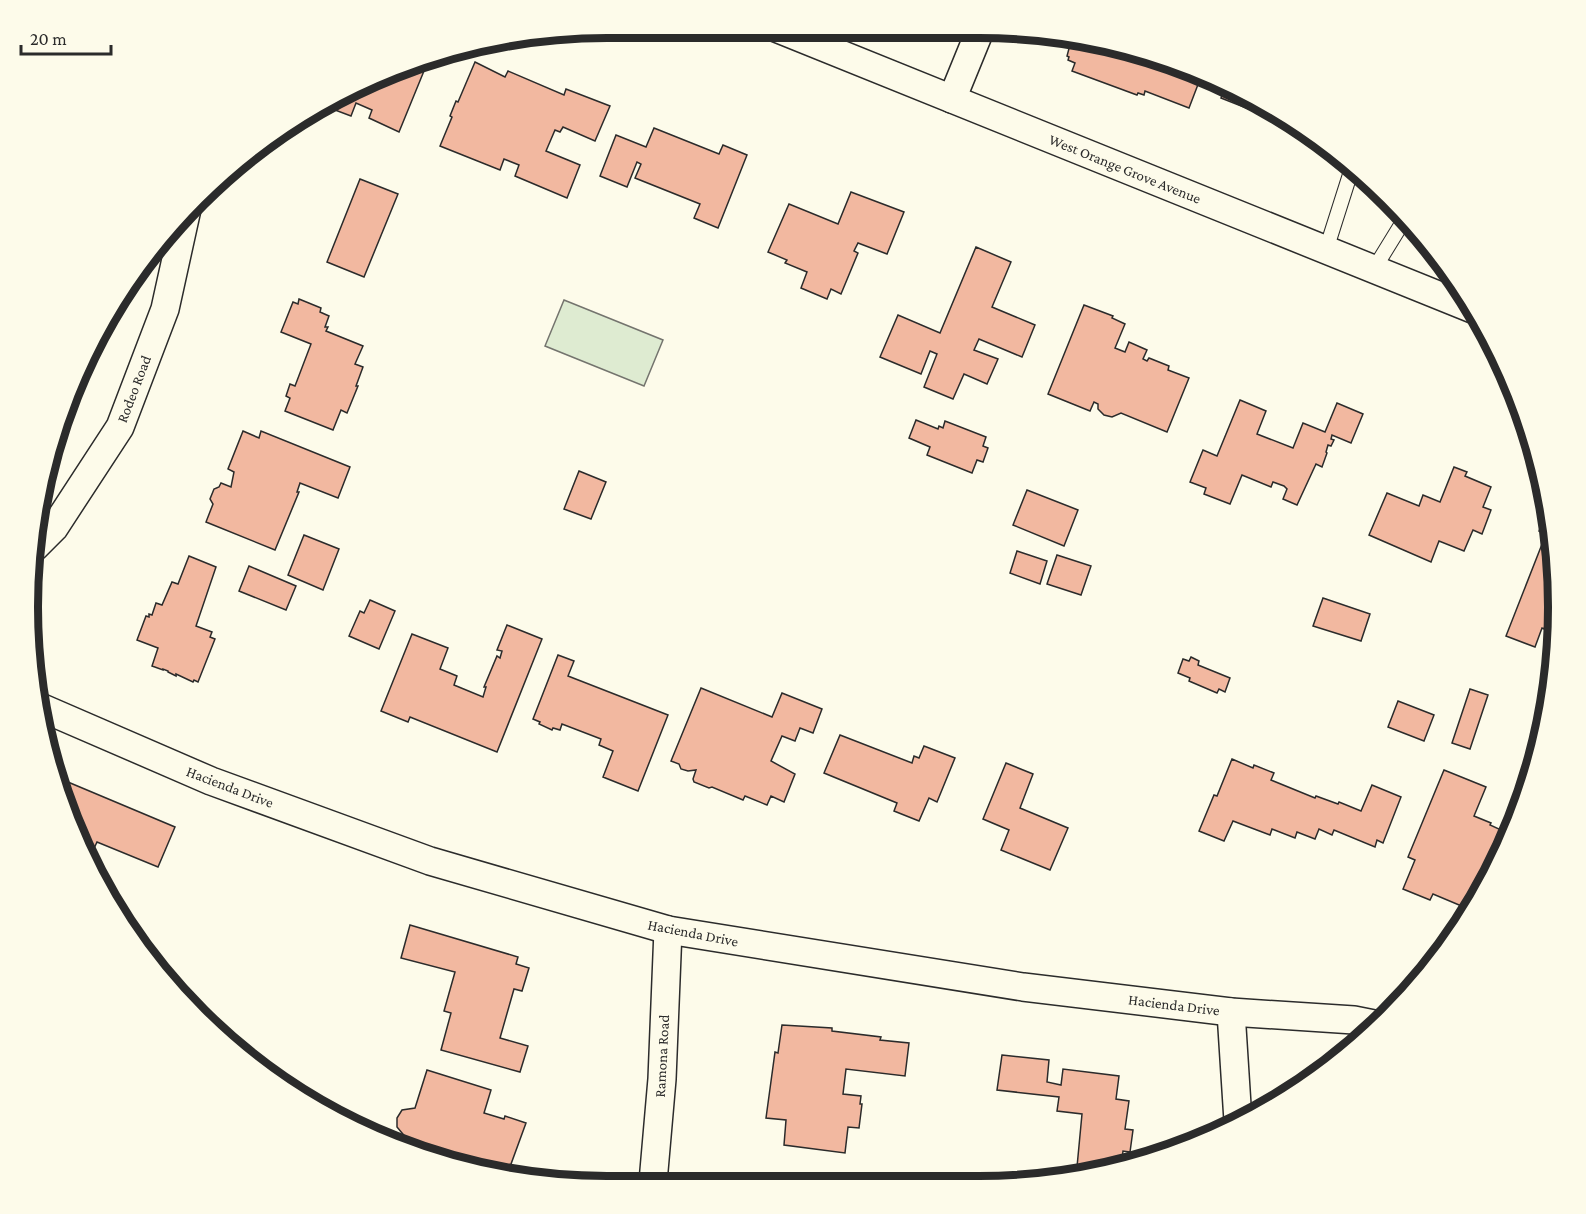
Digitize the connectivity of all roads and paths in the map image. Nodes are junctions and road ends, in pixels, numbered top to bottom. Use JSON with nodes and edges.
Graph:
{"nodes":[{"id":1,"x":803,"y":38,"type":"edge"},
{"id":2,"x":977,"y":38,"type":"edge"},
{"id":3,"x":952,"y":99,"type":"junction"},
{"id":4,"x":1350,"y":175,"type":"edge"},
{"id":5,"x":1401,"y":225,"type":"edge"},
{"id":6,"x":183,"y":228,"type":"edge"},
{"id":7,"x":1326,"y":250,"type":"junction"},
{"id":8,"x":1374,"y":269,"type":"junction"},
{"id":9,"x":1461,"y":304,"type":"edge"},
{"id":10,"x":41,"y":541,"type":"edge"},
{"id":11,"x":47,"y":709,"type":"edge"},
{"id":12,"x":668,"y":930,"type":"junction"},
{"id":13,"x":1231,"y":1012,"type":"junction"},
{"id":14,"x":1368,"y":1023,"type":"edge"},
{"id":15,"x":1238,"y":1114,"type":"edge"},
{"id":16,"x":654,"y":1176,"type":"edge"}],
"edges":[{"from":1,"to":3,"type":"street","name":"West Orange Grove Avenue"},
{"from":2,"to":3,"type":"street"},
{"from":3,"to":7,"type":"street","name":"West Orange Grove Avenue"},
{"from":4,"to":7,"type":"lane"},
{"from":5,"to":8,"type":"lane"},
{"from":6,"to":10,"type":"street","name":"Rodeo Road"},
{"from":7,"to":8,"type":"street","name":"West Orange Grove Avenue"},
{"from":8,"to":9,"type":"street","name":"West Orange Grove Avenue"},
{"from":11,"to":12,"type":"street","name":"Hacienda Drive"},
{"from":12,"to":13,"type":"street","name":"Hacienda Drive"},
{"from":12,"to":16,"type":"street","name":"Ramona Road"},
{"from":13,"to":14,"type":"street","name":"Hacienda Drive"},
{"from":13,"to":15,"type":"street"}]}
